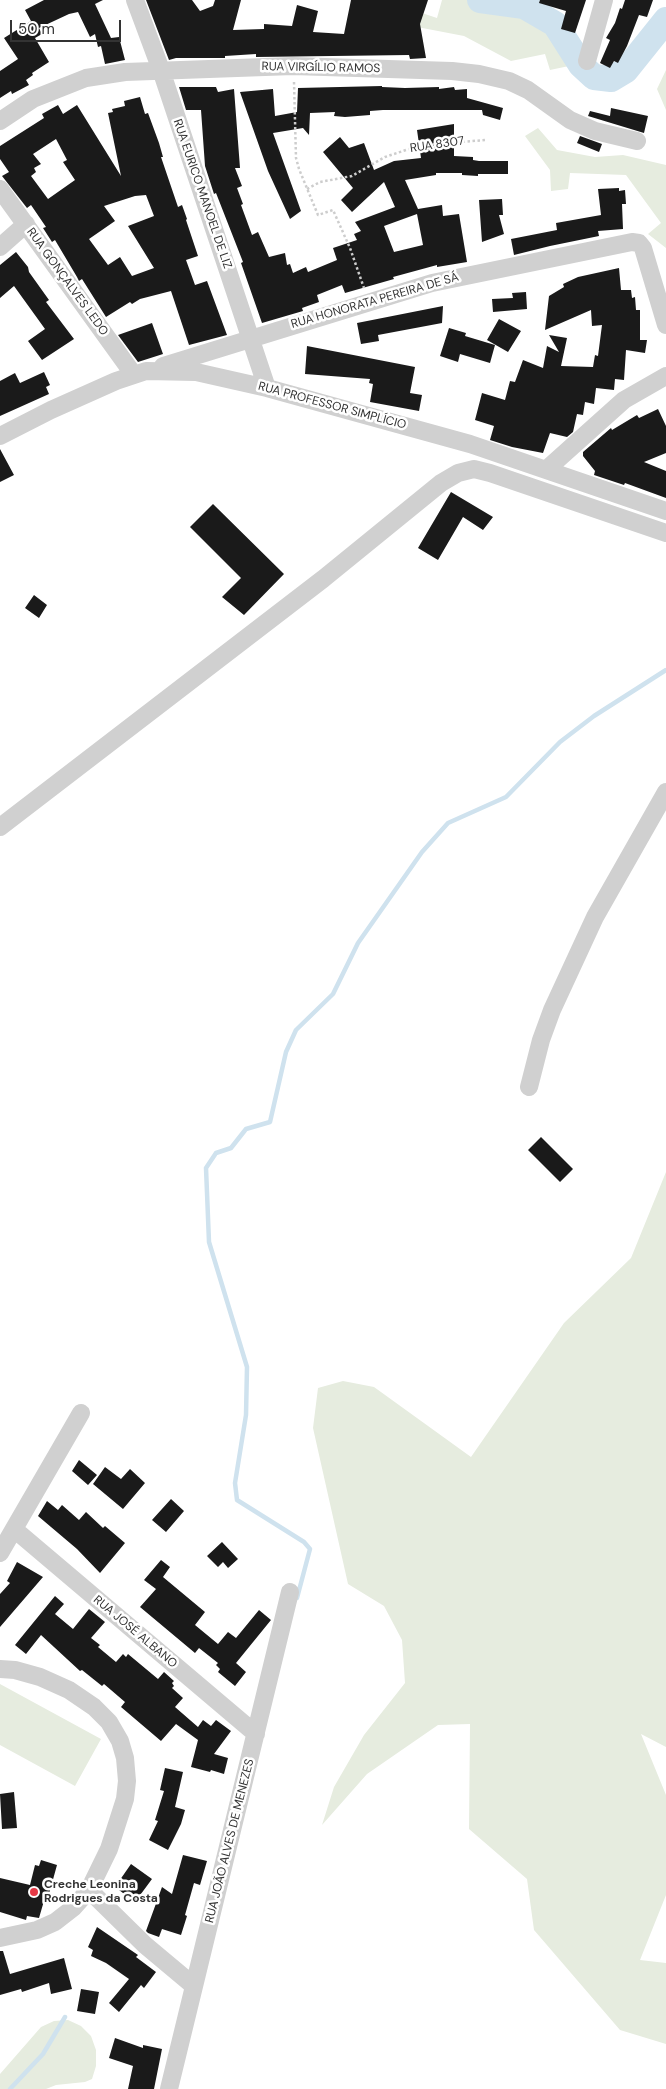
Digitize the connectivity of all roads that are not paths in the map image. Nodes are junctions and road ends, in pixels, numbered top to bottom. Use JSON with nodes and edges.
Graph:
{"nodes":[{"id":1,"x":135,"y":0,"type":"edge"},
{"id":2,"x":604,"y":0,"type":"edge"},
{"id":3,"x":587,"y":61,"type":"dead end"},
{"id":4,"x":161,"y":70,"type":"junction"},
{"id":5,"x":0,"y":120,"type":"edge"},
{"id":6,"x":637,"y":141,"type":"dead end"},
{"id":7,"x":0,"y":189,"type":"edge"},
{"id":8,"x":26,"y":224,"type":"junction"},
{"id":9,"x":0,"y":247,"type":"edge"},
{"id":10,"x":666,"y":325,"type":"edge"},
{"id":11,"x":251,"y":338,"type":"junction"},
{"id":12,"x":140,"y":373,"type":"junction"},
{"id":13,"x":666,"y":376,"type":"edge"},
{"id":14,"x":268,"y":388,"type":"junction"},
{"id":15,"x":0,"y":436,"type":"edge"},
{"id":16,"x":546,"y":469,"type":"junction"},
{"id":17,"x":666,"y":511,"type":"edge"},
{"id":18,"x":666,"y":534,"type":"edge"},
{"id":19,"x":666,"y":792,"type":"edge"},
{"id":20,"x":0,"y":827,"type":"edge"},
{"id":21,"x":529,"y":1087,"type":"dead end"},
{"id":22,"x":81,"y":1413,"type":"dead end"},
{"id":23,"x":14,"y":1529,"type":"junction"},
{"id":24,"x":0,"y":1553,"type":"edge"},
{"id":25,"x":290,"y":1592,"type":"dead end"},
{"id":26,"x":0,"y":1669,"type":"edge"},
{"id":27,"x":256,"y":1734,"type":"junction"},
{"id":28,"x":89,"y":1890,"type":"junction"},
{"id":29,"x":0,"y":1938,"type":"edge"},
{"id":30,"x":194,"y":1986,"type":"junction"},
{"id":31,"x":169,"y":2089,"type":"edge"}],
"edges":[{"from":1,"to":4,"type":"street","name":"RUA EURICO MANOEL DE LIZ"},
{"from":2,"to":3,"type":"street"},
{"from":4,"to":5,"type":"street","name":"RUA VIRGÍLIO RAMOS"},
{"from":4,"to":6,"type":"street","name":"RUA VIRGÍLIO RAMOS"},
{"from":4,"to":11,"type":"street","name":"RUA EURICO MANOEL DE LIZ"},
{"from":7,"to":8,"type":"street","name":"RUA GONÇALVES LEDO"},
{"from":8,"to":9,"type":"street"},
{"from":8,"to":12,"type":"street","name":"RUA GONÇALVES LEDO"},
{"from":10,"to":11,"type":"street","name":"RUA HONORATA PEREIRA DE SÁ"},
{"from":11,"to":12,"type":"street","name":"RUA HONORATA PEREIRA DE SÁ"},
{"from":11,"to":14,"type":"street","name":"RUA EURICO MANOEL DE LIZ"},
{"from":12,"to":14,"type":"street","name":"RUA PROFESSOR SIMPLÍCIO"},
{"from":12,"to":15,"type":"street","name":"RUA PROFESSOR SIMPLÍCIO"},
{"from":13,"to":16,"type":"street"},
{"from":14,"to":16,"type":"street","name":"RUA PROFESSOR SIMPLÍCIO"},
{"from":16,"to":17,"type":"street","name":"RUA PROFESSOR SIMPLÍCIO"},
{"from":18,"to":20,"type":"street"},
{"from":19,"to":21,"type":"street"},
{"from":22,"to":23,"type":"street"},
{"from":23,"to":24,"type":"street"},
{"from":23,"to":27,"type":"street","name":"RUA JOSÉ ALBANO"},
{"from":25,"to":27,"type":"street","name":"RUA JOÃO ALVES DE MENEZES"},
{"from":26,"to":28,"type":"street"},
{"from":27,"to":30,"type":"street","name":"RUA JOÃO ALVES DE MENEZES"},
{"from":28,"to":29,"type":"street"},
{"from":28,"to":30,"type":"street"},
{"from":30,"to":31,"type":"street","name":"RUA JOÃO ALVES DE MENEZES"}]}
